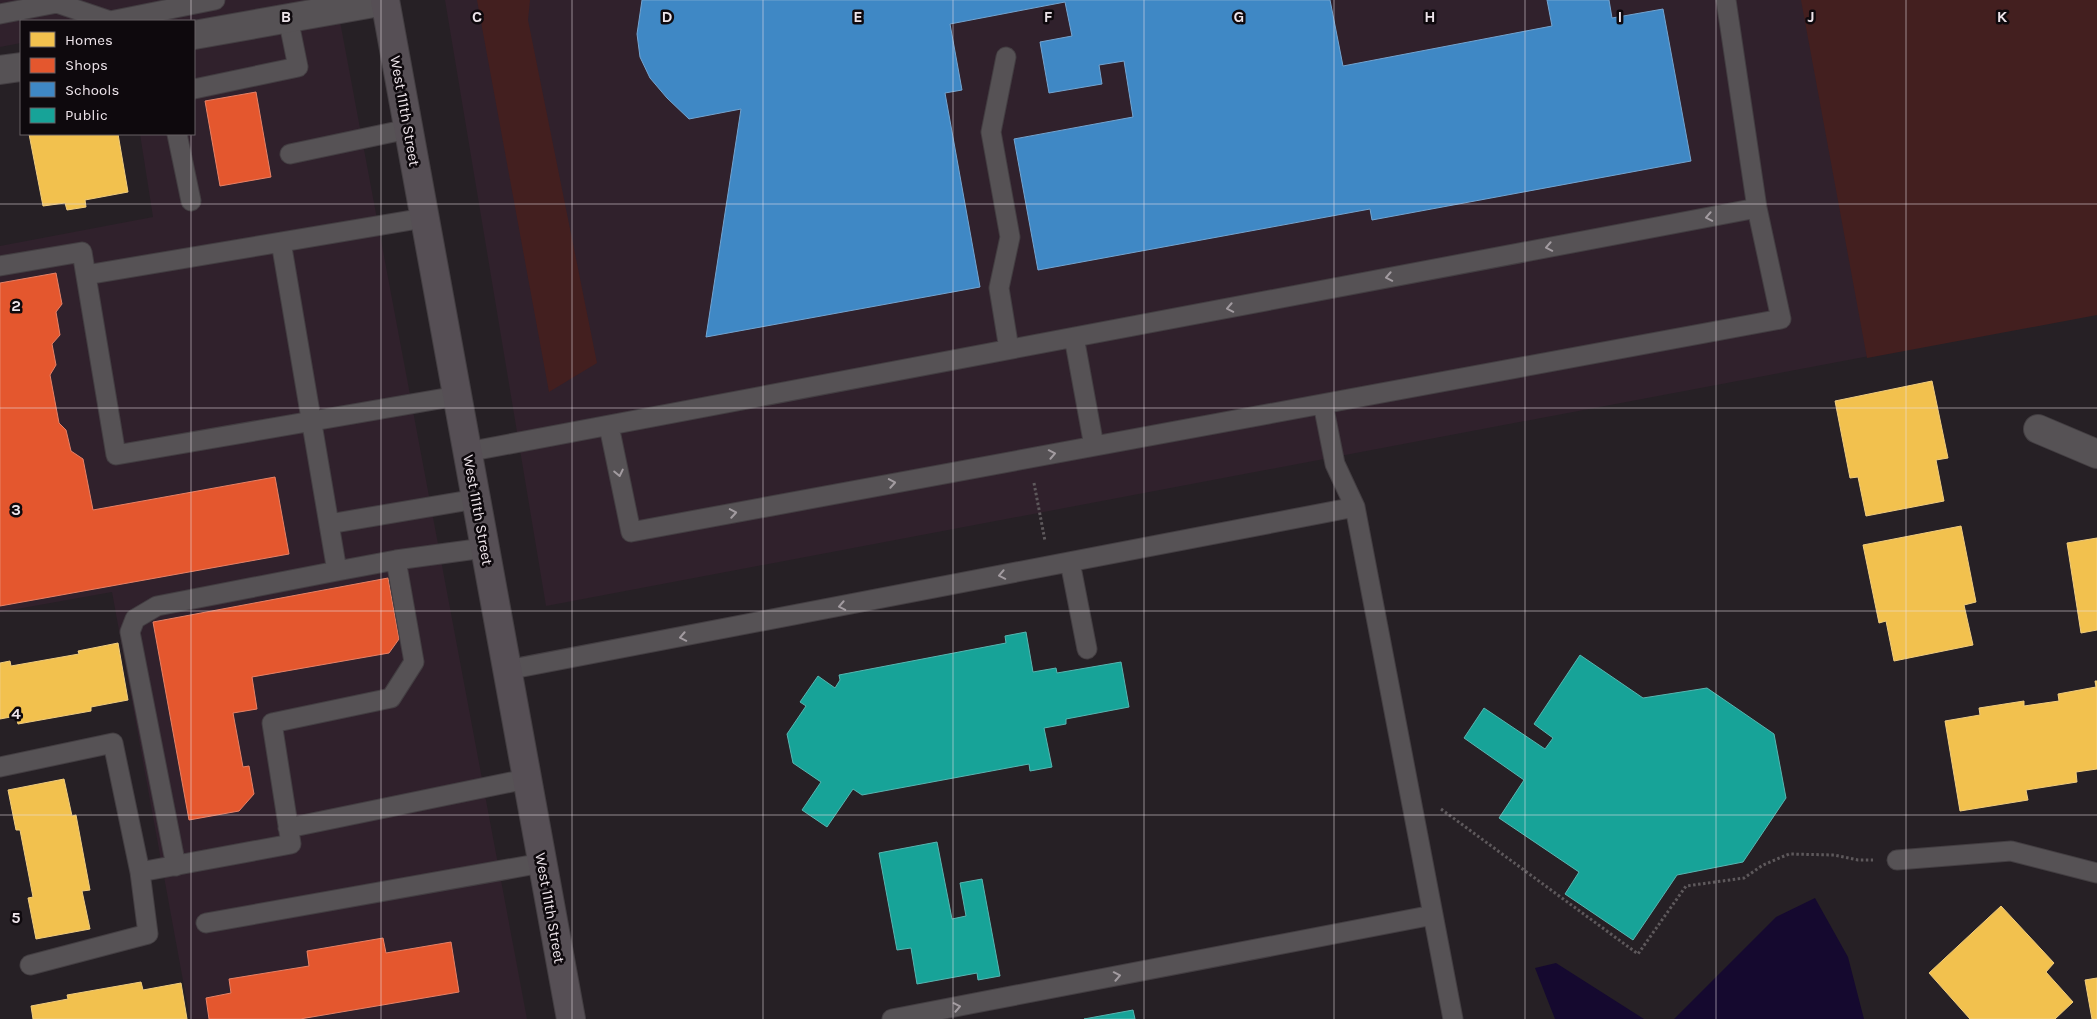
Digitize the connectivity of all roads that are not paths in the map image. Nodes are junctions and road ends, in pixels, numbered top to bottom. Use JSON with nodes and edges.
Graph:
{"nodes":[{"id":1,"x":215,"y":0,"type":"edge"},
{"id":2,"x":385,"y":0,"type":"edge"},
{"id":3,"x":1726,"y":0,"type":"edge"},
{"id":4,"x":0,"y":14,"type":"edge"},
{"id":5,"x":288,"y":18,"type":"junction"},
{"id":6,"x":107,"y":20,"type":"edge"},
{"id":7,"x":115,"y":20,"type":"edge"},
{"id":8,"x":195,"y":35,"type":"edge"},
{"id":9,"x":1006,"y":57,"type":"dead end"},
{"id":10,"x":20,"y":67,"type":"edge"},
{"id":11,"x":0,"y":70,"type":"edge"},
{"id":12,"x":195,"y":89,"type":"edge"},
{"id":13,"x":408,"y":130,"type":"junction"},
{"id":14,"x":177,"y":135,"type":"edge"},
{"id":15,"x":290,"y":154,"type":"dead end"},
{"id":16,"x":191,"y":201,"type":"dead end"},
{"id":17,"x":1757,"y":208,"type":"junction"},
{"id":18,"x":424,"y":218,"type":"junction"},
{"id":19,"x":281,"y":242,"type":"junction"},
{"id":20,"x":0,"y":266,"type":"edge"},
{"id":21,"x":86,"y":275,"type":"junction"},
{"id":22,"x":1074,"y":337,"type":"junction"},
{"id":23,"x":1009,"y":349,"type":"junction"},
{"id":24,"x":457,"y":396,"type":"junction"},
{"id":25,"x":1323,"y":404,"type":"junction"},
{"id":26,"x":312,"y":421,"type":"junction"},
{"id":27,"x":609,"y":426,"type":"junction"},
{"id":28,"x":2038,"y":429,"type":"dead end"},
{"id":29,"x":1094,"y":446,"type":"junction"},
{"id":30,"x":467,"y":452,"type":"junction"},
{"id":31,"x":2097,"y":454,"type":"edge"},
{"id":32,"x":476,"y":499,"type":"junction"},
{"id":33,"x":1355,"y":507,"type":"junction"},
{"id":34,"x":329,"y":524,"type":"junction"},
{"id":35,"x":484,"y":548,"type":"junction"},
{"id":36,"x":396,"y":560,"type":"junction"},
{"id":37,"x":1070,"y":562,"type":"junction"},
{"id":38,"x":336,"y":571,"type":"junction"},
{"id":39,"x":1087,"y":649,"type":"dead end"},
{"id":40,"x":507,"y":670,"type":"junction"},
{"id":41,"x":0,"y":767,"type":"edge"},
{"id":42,"x":526,"y":779,"type":"junction"},
{"id":43,"x":288,"y":828,"type":"junction"},
{"id":44,"x":1897,"y":860,"type":"road end"},
{"id":45,"x":542,"y":863,"type":"junction"},
{"id":46,"x":176,"y":866,"type":"junction"},
{"id":47,"x":140,"y":872,"type":"junction"},
{"id":48,"x":2097,"y":873,"type":"edge"},
{"id":49,"x":1433,"y":915,"type":"junction"},
{"id":50,"x":206,"y":923,"type":"dead end"},
{"id":51,"x":30,"y":965,"type":"dead end"},
{"id":52,"x":571,"y":1019,"type":"edge"},
{"id":53,"x":892,"y":1019,"type":"edge"},
{"id":54,"x":1453,"y":1019,"type":"edge"}],
"edges":[{"from":1,"to":7,"type":"lane"},
{"from":2,"to":5,"type":"street"},
{"from":2,"to":13,"type":"main road","name":"West 111th Street"},
{"from":3,"to":17,"type":"lane"},
{"from":4,"to":6,"type":"lane"},
{"from":5,"to":8,"type":"street"},
{"from":5,"to":12,"type":"lane"},
{"from":9,"to":23,"type":"lane"},
{"from":10,"to":11,"type":"street"},
{"from":13,"to":15,"type":"lane"},
{"from":13,"to":18,"type":"main road","name":"West 111th Street"},
{"from":14,"to":16,"type":"lane"},
{"from":17,"to":22,"type":"lane","one_way":true},
{"from":17,"to":25,"type":"lane"},
{"from":18,"to":19,"type":"lane"},
{"from":18,"to":24,"type":"main road","name":"West 111th Street"},
{"from":19,"to":21,"type":"lane"},
{"from":19,"to":26,"type":"lane"},
{"from":20,"to":21,"type":"lane"},
{"from":21,"to":26,"type":"lane"},
{"from":22,"to":23,"type":"lane"},
{"from":22,"to":29,"type":"lane"},
{"from":23,"to":27,"type":"lane"},
{"from":24,"to":26,"type":"lane"},
{"from":24,"to":30,"type":"main road","name":"West 111th Street"},
{"from":25,"to":29,"type":"lane"},
{"from":25,"to":33,"type":"lane"},
{"from":26,"to":34,"type":"lane"},
{"from":27,"to":29,"type":"lane","one_way":true},
{"from":27,"to":30,"type":"lane"},
{"from":28,"to":31,"type":"street"},
{"from":30,"to":32,"type":"main road","name":"West 111th Street"},
{"from":32,"to":34,"type":"lane"},
{"from":32,"to":35,"type":"main road","name":"West 111th Street"},
{"from":33,"to":37,"type":"lane"},
{"from":33,"to":49,"type":"lane"},
{"from":34,"to":38,"type":"lane"},
{"from":35,"to":36,"type":"lane"},
{"from":35,"to":40,"type":"main road","name":"West 111th Street"},
{"from":36,"to":38,"type":"lane"},
{"from":36,"to":43,"type":"lane"},
{"from":37,"to":39,"type":"lane"},
{"from":37,"to":40,"type":"lane","one_way":true},
{"from":38,"to":46,"type":"lane"},
{"from":40,"to":42,"type":"main road","name":"West 111th Street"},
{"from":41,"to":47,"type":"lane"},
{"from":42,"to":43,"type":"lane"},
{"from":42,"to":45,"type":"main road","name":"West 111th Street"},
{"from":43,"to":46,"type":"lane"},
{"from":44,"to":48,"type":"lane"},
{"from":45,"to":50,"type":"lane"},
{"from":45,"to":52,"type":"main road","name":"West 111th Street"},
{"from":46,"to":47,"type":"lane"},
{"from":47,"to":51,"type":"lane"},
{"from":53,"to":49,"type":"lane","one_way":true},
{"from":49,"to":54,"type":"lane"}]}
